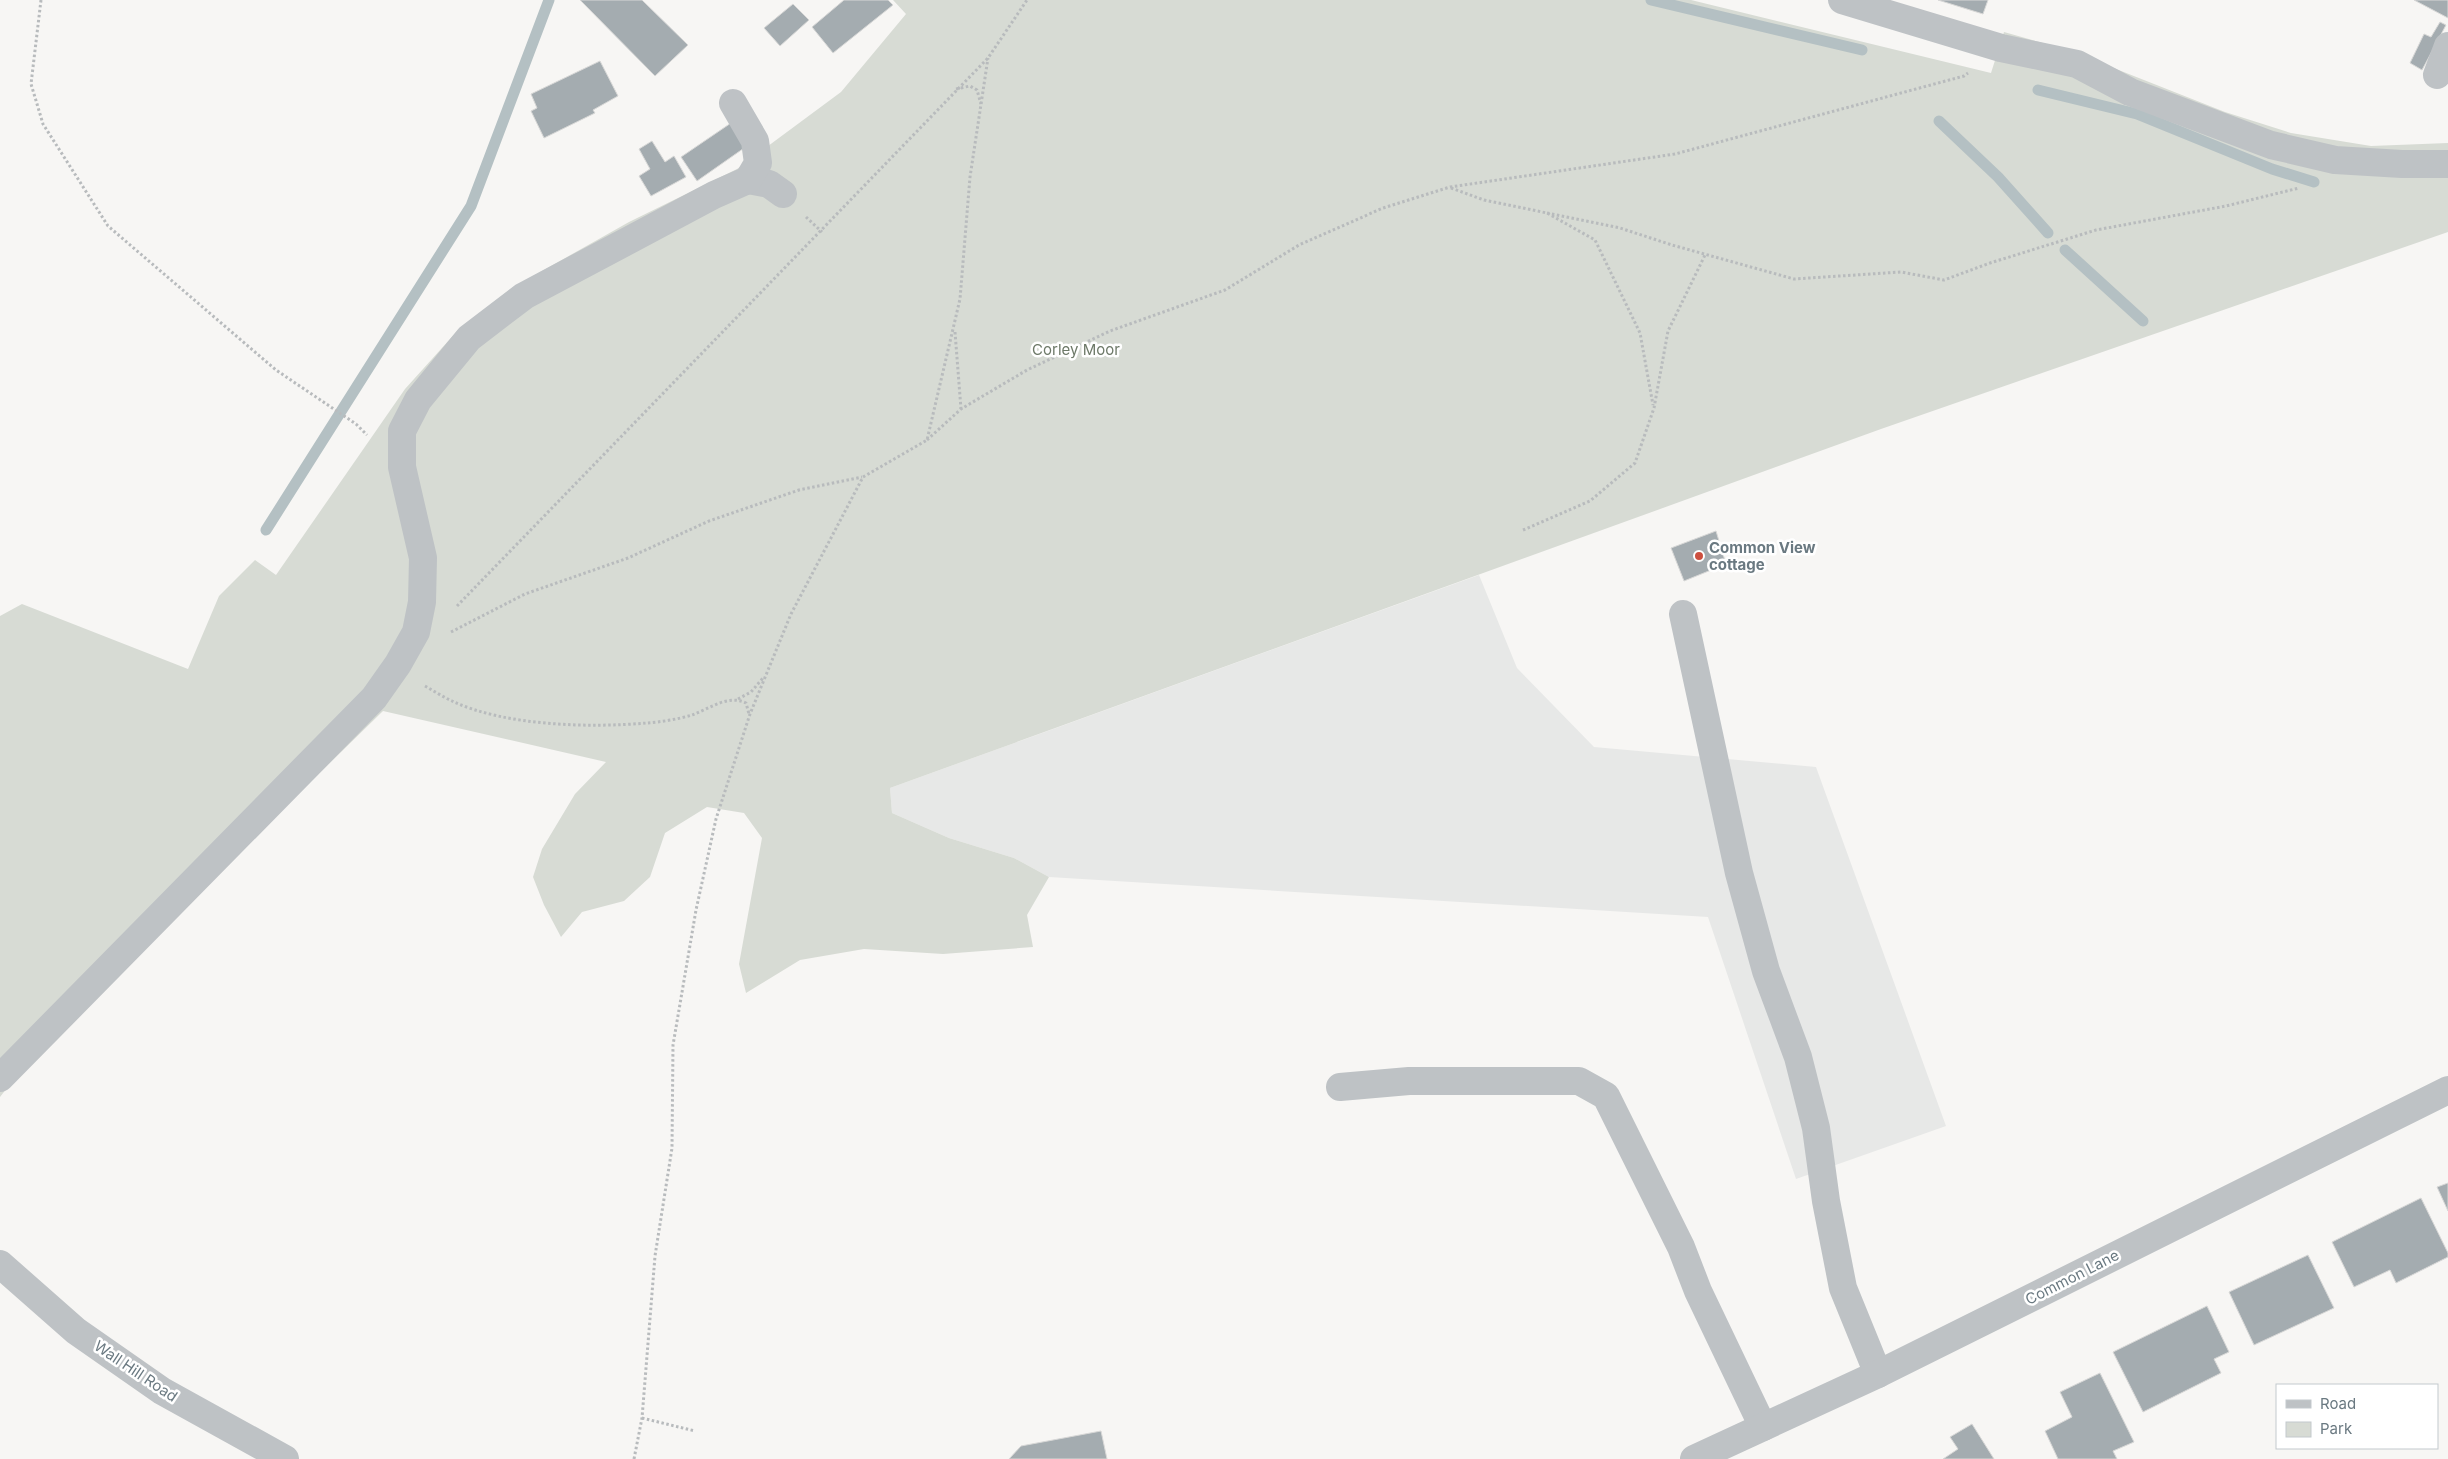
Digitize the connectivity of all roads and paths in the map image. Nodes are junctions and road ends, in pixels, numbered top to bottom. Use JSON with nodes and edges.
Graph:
{"nodes":[{"id":1,"x":41,"y":0,"type":"edge"},
{"id":2,"x":1027,"y":0,"type":"edge"},
{"id":3,"x":1842,"y":0,"type":"edge"},
{"id":4,"x":2448,"y":46,"type":"edge"},
{"id":5,"x":988,"y":58,"type":"junction"},
{"id":6,"x":1970,"y":71,"type":"dead end"},
{"id":7,"x":2438,"y":75,"type":"dead end"},
{"id":8,"x":956,"y":89,"type":"junction"},
{"id":9,"x":733,"y":103,"type":"dead end"},
{"id":10,"x":982,"y":106,"type":"junction"},
{"id":11,"x":2448,"y":164,"type":"edge"},
{"id":12,"x":748,"y":180,"type":"junction"},
{"id":13,"x":1450,"y":187,"type":"junction"},
{"id":14,"x":2300,"y":188,"type":"dead end"},
{"id":15,"x":783,"y":194,"type":"dead end"},
{"id":16,"x":1547,"y":213,"type":"junction"},
{"id":17,"x":1705,"y":255,"type":"junction"},
{"id":18,"x":954,"y":328,"type":"junction"},
{"id":19,"x":1654,"y":408,"type":"junction"},
{"id":20,"x":961,"y":409,"type":"junction"},
{"id":21,"x":356,"y":424,"type":"dead end"},
{"id":22,"x":927,"y":440,"type":"junction"},
{"id":23,"x":863,"y":477,"type":"junction"},
{"id":24,"x":1523,"y":530,"type":"dead end"},
{"id":25,"x":456,"y":608,"type":"dead end"},
{"id":26,"x":1682,"y":614,"type":"dead end"},
{"id":27,"x":448,"y":633,"type":"dead end"},
{"id":28,"x":393,"y":672,"type":"junction"},
{"id":29,"x":765,"y":675,"type":"junction"},
{"id":30,"x":738,"y":699,"type":"junction"},
{"id":31,"x":750,"y":714,"type":"junction"},
{"id":32,"x":0,"y":1078,"type":"edge"},
{"id":33,"x":1340,"y":1087,"type":"dead end"},
{"id":34,"x":2448,"y":1090,"type":"edge"},
{"id":35,"x":0,"y":1264,"type":"edge"},
{"id":36,"x":1878,"y":1374,"type":"junction"},
{"id":37,"x":642,"y":1418,"type":"junction"},
{"id":38,"x":1763,"y":1427,"type":"junction"},
{"id":39,"x":695,"y":1431,"type":"dead end"},
{"id":40,"x":285,"y":1459,"type":"edge"},
{"id":41,"x":634,"y":1459,"type":"edge"},
{"id":42,"x":1694,"y":1459,"type":"edge"}],
"edges":[{"from":1,"to":21,"type":"path"},
{"from":2,"to":5,"type":"path"},
{"from":3,"to":11,"type":"street"},
{"from":4,"to":7,"type":"street"},
{"from":5,"to":8,"type":"path"},
{"from":5,"to":10,"type":"path"},
{"from":6,"to":13,"type":"path"},
{"from":8,"to":10,"type":"path"},
{"from":8,"to":25,"type":"path"},
{"from":9,"to":12,"type":"street"},
{"from":10,"to":18,"type":"path"},
{"from":12,"to":15,"type":"street"},
{"from":12,"to":28,"type":"street"},
{"from":13,"to":16,"type":"path"},
{"from":13,"to":20,"type":"path"},
{"from":14,"to":17,"type":"path"},
{"from":16,"to":17,"type":"path"},
{"from":16,"to":19,"type":"path"},
{"from":17,"to":19,"type":"path"},
{"from":18,"to":20,"type":"path"},
{"from":18,"to":22,"type":"path"},
{"from":19,"to":24,"type":"path"},
{"from":20,"to":22,"type":"path"},
{"from":22,"to":23,"type":"path"},
{"from":23,"to":27,"type":"path"},
{"from":23,"to":29,"type":"path"},
{"from":26,"to":36,"type":"street"},
{"from":28,"to":30,"type":"path"},
{"from":28,"to":32,"type":"street"},
{"from":29,"to":30,"type":"path"},
{"from":29,"to":31,"type":"path"},
{"from":30,"to":31,"type":"path"},
{"from":31,"to":37,"type":"path"},
{"from":33,"to":38,"type":"street"},
{"from":34,"to":36,"type":"street","name":"Common Lane"},
{"from":35,"to":40,"type":"street","name":"Wall Hill Road"},
{"from":36,"to":38,"type":"street","name":"Common Lane"},
{"from":37,"to":39,"type":"path"},
{"from":37,"to":41,"type":"path"},
{"from":38,"to":42,"type":"street","name":"Common Lane"}]}
